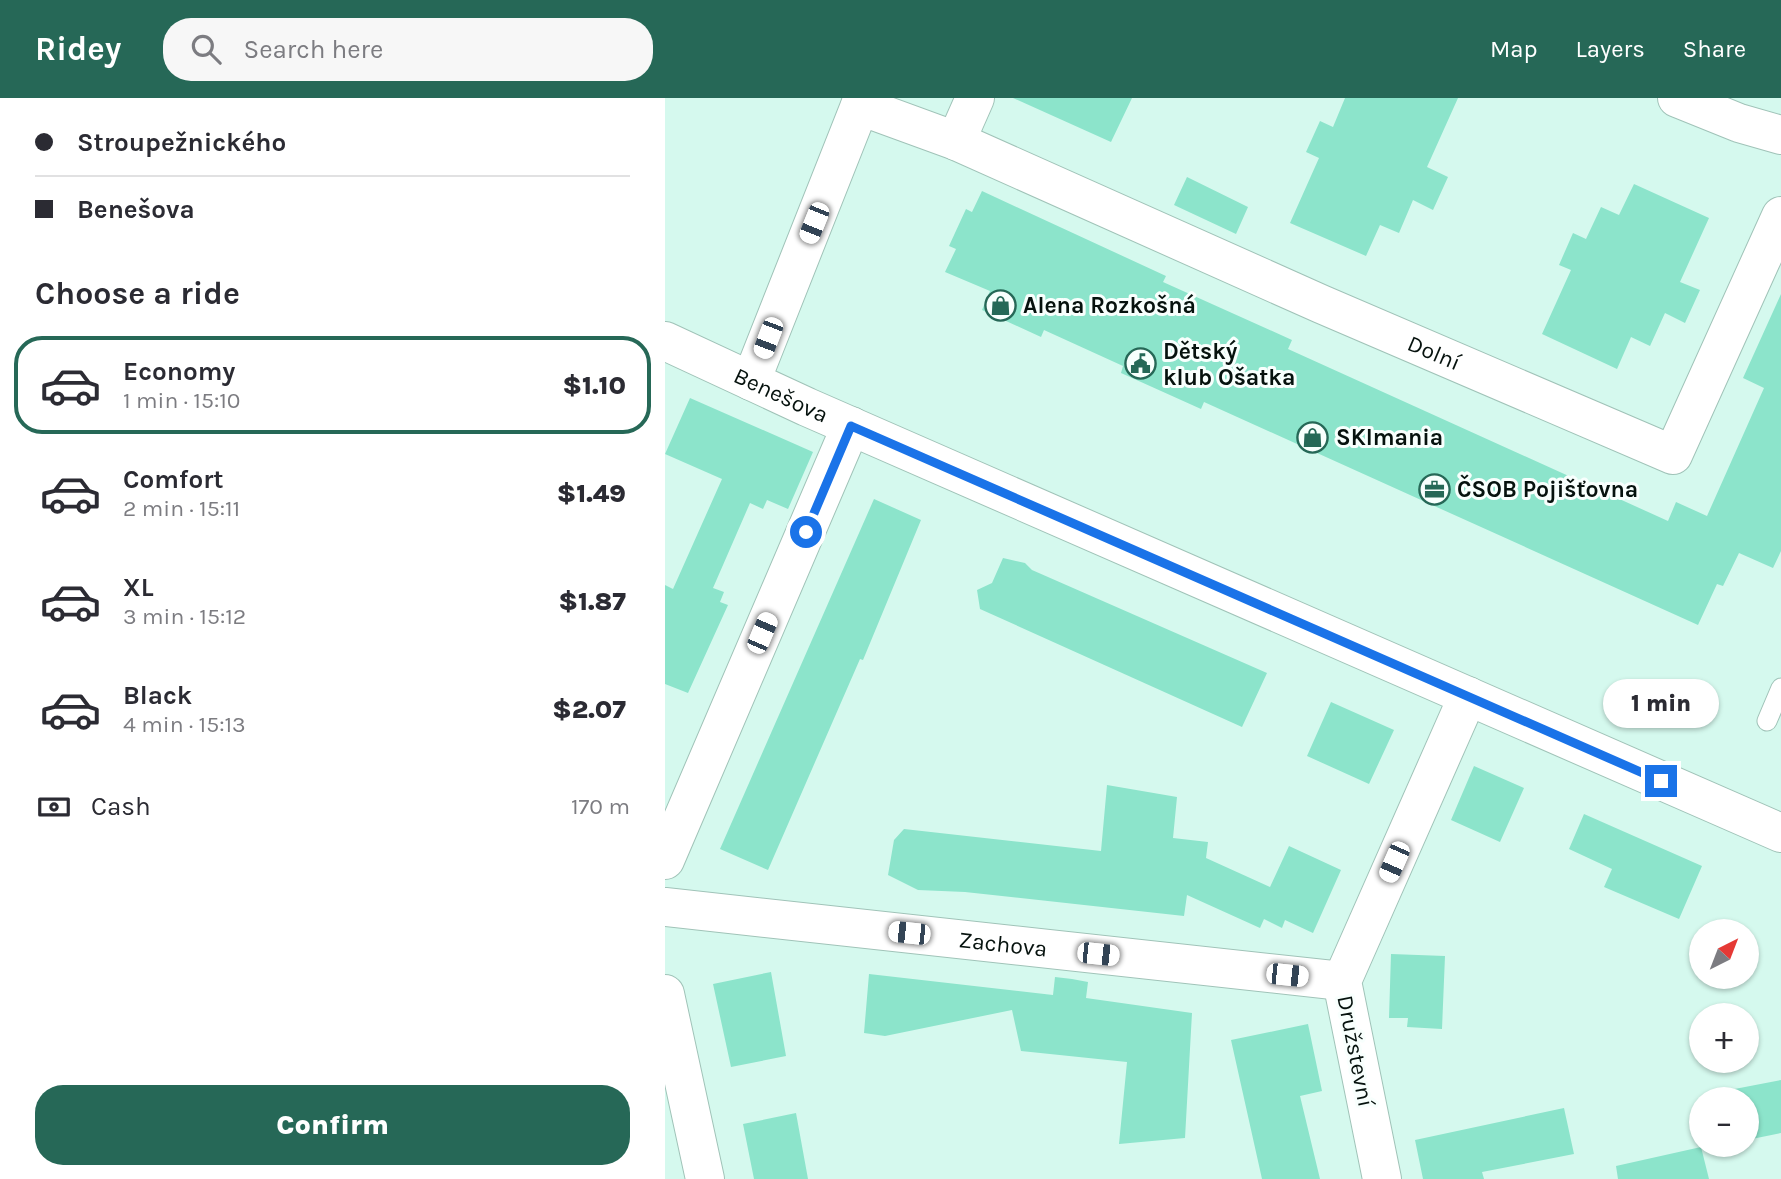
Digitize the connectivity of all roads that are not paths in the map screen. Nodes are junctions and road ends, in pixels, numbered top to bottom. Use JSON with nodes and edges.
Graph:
{"nodes":[{"id":1,"x":975,"y":98,"type":"edge"},
{"id":2,"x":1677,"y":98,"type":"edge"},
{"id":3,"x":862,"y":102,"type":"edge"},
{"id":4,"x":1781,"y":135,"type":"edge"},
{"id":5,"x":956,"y":141,"type":"junction"},
{"id":6,"x":1781,"y":216,"type":"edge"},
{"id":7,"x":665,"y":341,"type":"edge"},
{"id":8,"x":751,"y":381,"type":"junction"},
{"id":9,"x":851,"y":426,"type":"junction"},
{"id":10,"x":1781,"y":688,"type":"edge"},
{"id":11,"x":1468,"y":696,"type":"junction"},
{"id":12,"x":1767,"y":721,"type":"dead end"},
{"id":13,"x":1781,"y":833,"type":"edge"},
{"id":14,"x":665,"y":860,"type":"edge"},
{"id":15,"x":665,"y":907,"type":"edge"},
{"id":16,"x":1342,"y":981,"type":"junction"},
{"id":17,"x":665,"y":994,"type":"edge"},
{"id":18,"x":705,"y":1179,"type":"edge"},
{"id":19,"x":1382,"y":1179,"type":"edge"}],
"edges":[{"from":1,"to":5,"type":"street"},
{"from":2,"to":4,"type":"street"},
{"from":3,"to":5,"type":"street","name":"Dolní"},
{"from":3,"to":8,"type":"street"},
{"from":5,"to":6,"type":"street","name":"Dolní"},
{"from":7,"to":8,"type":"street","name":"Benešova"},
{"from":8,"to":9,"type":"street","name":"Benešova"},
{"from":9,"to":11,"type":"street","name":"Benešova"},
{"from":9,"to":14,"type":"street"},
{"from":10,"to":12,"type":"lane"},
{"from":11,"to":13,"type":"street","name":"Benešova"},
{"from":11,"to":16,"type":"street","name":"Družstevní"},
{"from":15,"to":16,"type":"street","name":"Zachova"},
{"from":16,"to":19,"type":"street","name":"Družstevní"},
{"from":17,"to":18,"type":"street"}]}
